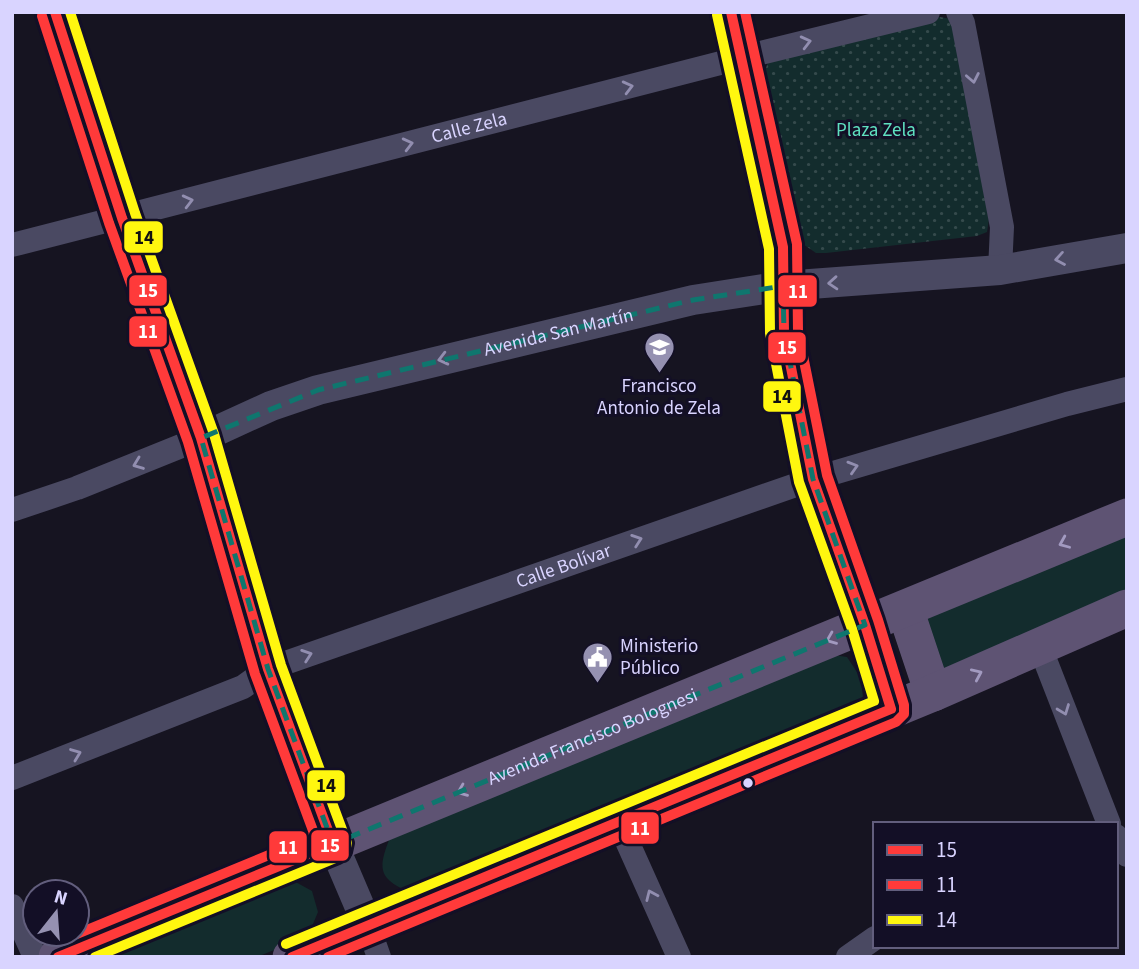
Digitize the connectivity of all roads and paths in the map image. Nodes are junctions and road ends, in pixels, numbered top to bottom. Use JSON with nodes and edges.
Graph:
{"nodes":[{"id":1,"x":55,"y":12,"type":"edge"},
{"id":2,"x":731,"y":12,"type":"edge"},
{"id":3,"x":928,"y":12,"type":"edge"},
{"id":4,"x":958,"y":12,"type":"edge"},
{"id":5,"x":740,"y":58,"type":"junction"},
{"id":6,"x":122,"y":218,"type":"junction"},
{"id":7,"x":12,"y":245,"type":"edge"},
{"id":8,"x":1127,"y":248,"type":"edge"},
{"id":9,"x":1000,"y":270,"type":"junction"},
{"id":10,"x":783,"y":286,"type":"junction"},
{"id":11,"x":1127,"y":389,"type":"edge"},
{"id":12,"x":201,"y":438,"type":"junction"},
{"id":13,"x":813,"y":479,"type":"junction"},
{"id":14,"x":12,"y":510,"type":"edge"},
{"id":15,"x":1127,"y":517,"type":"edge"},
{"id":16,"x":1127,"y":608,"type":"edge"},
{"id":17,"x":905,"y":609,"type":"junction"},
{"id":18,"x":865,"y":625,"type":"junction"},
{"id":19,"x":1040,"y":647,"type":"junction"},
{"id":20,"x":268,"y":669,"type":"junction"},
{"id":21,"x":933,"y":693,"type":"junction"},
{"id":22,"x":891,"y":709,"type":"junction"},
{"id":23,"x":12,"y":778,"type":"edge"},
{"id":24,"x":618,"y":821,"type":"junction"},
{"id":25,"x":1112,"y":822,"type":"edge"},
{"id":26,"x":1118,"y":836,"type":"edge"},
{"id":27,"x":333,"y":844,"type":"junction"},
{"id":28,"x":1127,"y":855,"type":"edge"},
{"id":29,"x":12,"y":906,"type":"edge"},
{"id":30,"x":873,"y":939,"type":"edge"},
{"id":31,"x":373,"y":942,"type":"edge"},
{"id":32,"x":35,"y":957,"type":"edge"},
{"id":33,"x":57,"y":957,"type":"edge"},
{"id":34,"x":291,"y":957,"type":"edge"},
{"id":35,"x":679,"y":957,"type":"edge"},
{"id":36,"x":848,"y":957,"type":"edge"}],
"edges":[{"from":1,"to":6,"type":"street"},
{"from":2,"to":5,"type":"street"},
{"from":5,"to":3,"type":"street","name":"Calle Zela","one_way":true},
{"from":4,"to":9,"type":"street","one_way":true},
{"from":6,"to":5,"type":"street","name":"Calle Zela","one_way":true},
{"from":5,"to":10,"type":"street"},
{"from":6,"to":7,"type":"street","name":"Calle Zela"},
{"from":6,"to":12,"type":"street"},
{"from":8,"to":9,"type":"street","name":"Avenida San Martín","one_way":true},
{"from":9,"to":10,"type":"street","name":"Avenida San Martín","one_way":true},
{"from":10,"to":12,"type":"street","name":"Avenida San Martín","one_way":true},
{"from":10,"to":13,"type":"street"},
{"from":13,"to":11,"type":"street","name":"Calle Bolívar","one_way":true},
{"from":12,"to":14,"type":"street","name":"Avenida San Martín","one_way":true},
{"from":12,"to":20,"type":"street"},
{"from":13,"to":18,"type":"street"},
{"from":20,"to":13,"type":"street","name":"Calle Bolívar","one_way":true},
{"from":15,"to":17,"type":"main road","name":"Avenida Francisco Bolognesi","one_way":true},
{"from":16,"to":19,"type":"main road"},
{"from":17,"to":18,"type":"main road","name":"Avenida Francisco Bolognesi"},
{"from":17,"to":21,"type":"main road"},
{"from":18,"to":22,"type":"street"},
{"from":18,"to":27,"type":"main road","name":"Avenida Francisco Bolognesi","one_way":true},
{"from":21,"to":19,"type":"main road","one_way":true},
{"from":19,"to":25,"type":"street","one_way":true},
{"from":23,"to":20,"type":"street","name":"Calle Bolívar","one_way":true},
{"from":20,"to":27,"type":"street"},
{"from":21,"to":22,"type":"main road"},
{"from":22,"to":24,"type":"main road"},
{"from":24,"to":31,"type":"main road"},
{"from":35,"to":24,"type":"street","one_way":true},
{"from":26,"to":28,"type":"street"},
{"from":27,"to":31,"type":"street"},
{"from":27,"to":33,"type":"main road","name":"Avenida Francisco Bolognesi"},
{"from":29,"to":32,"type":"street"},
{"from":30,"to":36,"type":"street"},
{"from":31,"to":34,"type":"main road"}]}
